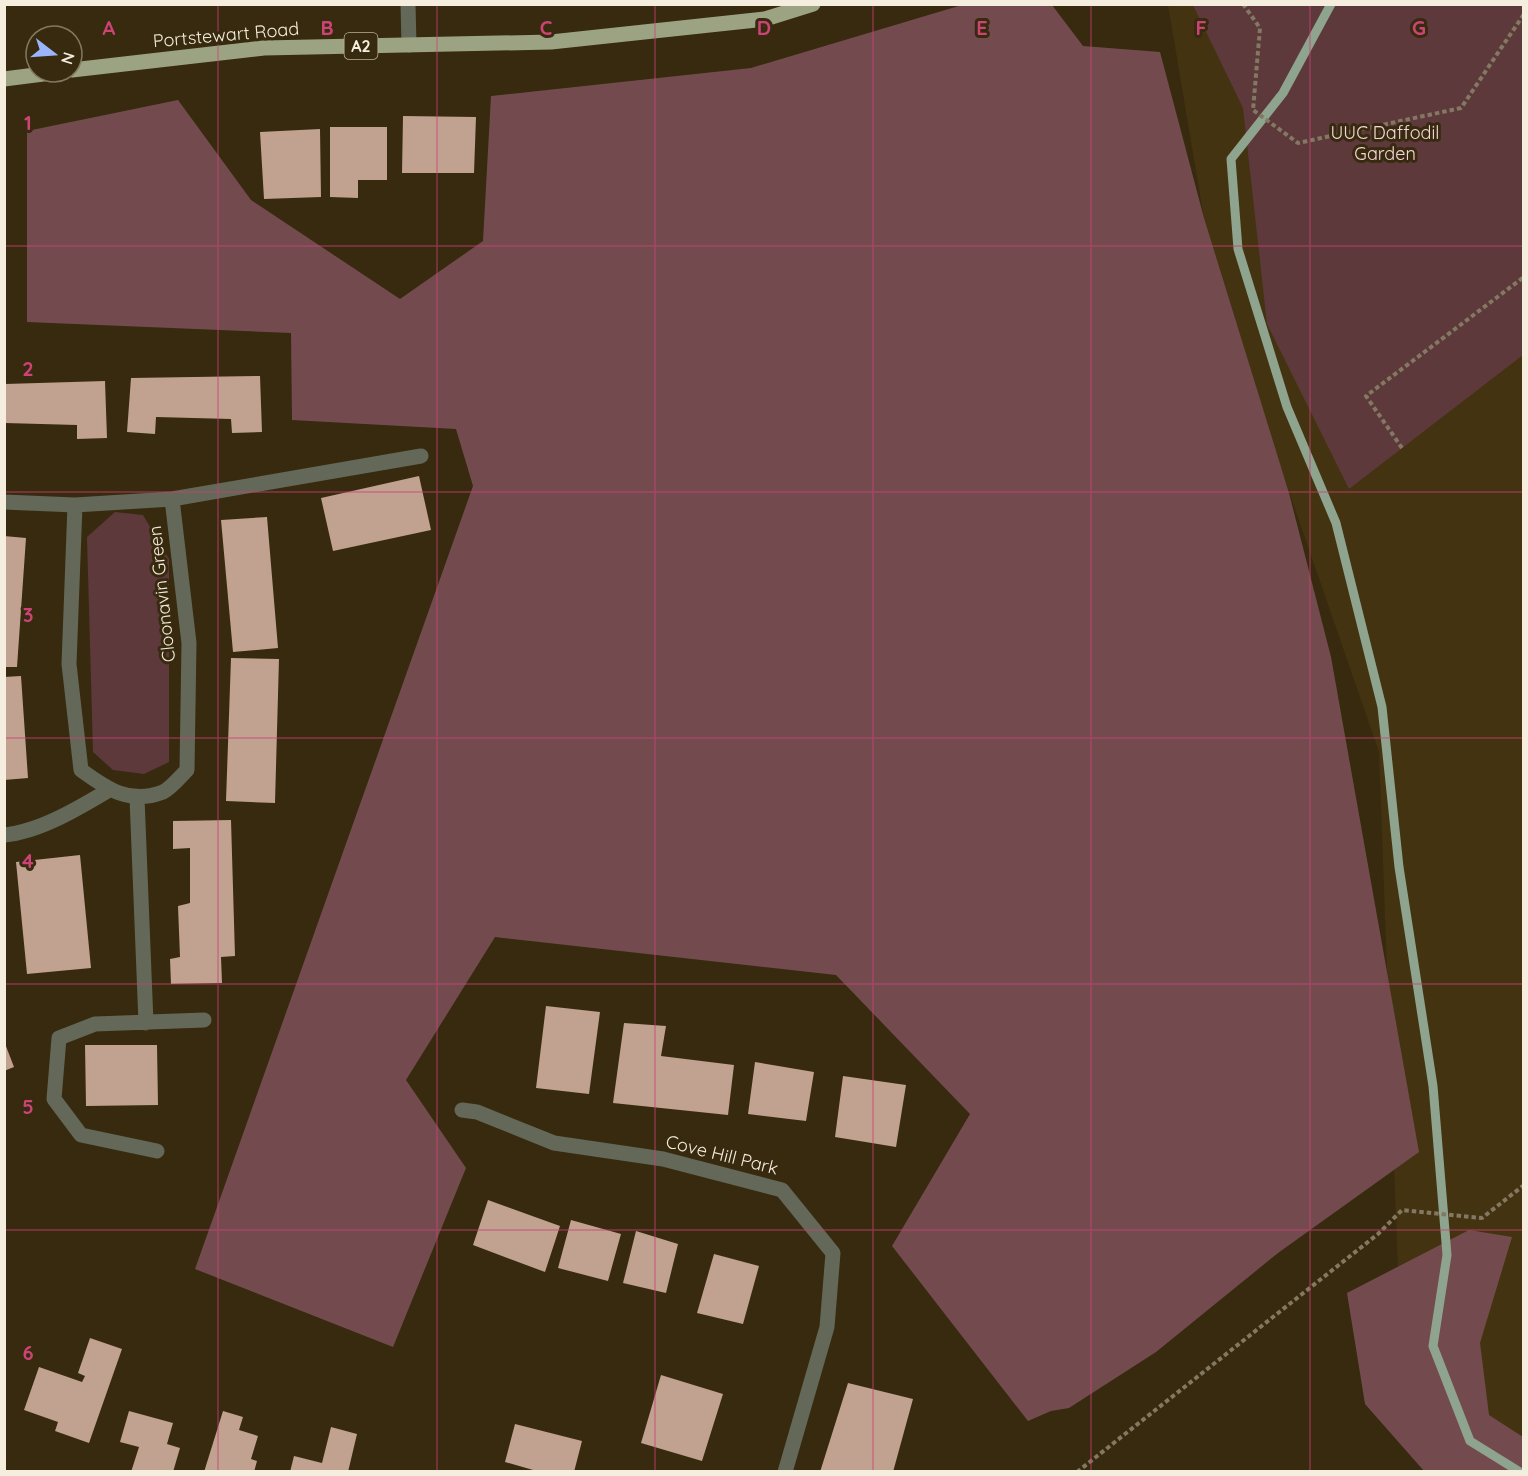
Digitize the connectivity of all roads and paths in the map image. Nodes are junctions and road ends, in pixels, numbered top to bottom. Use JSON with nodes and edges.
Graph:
{"nodes":[{"id":1,"x":408,"y":4,"type":"edge"},
{"id":2,"x":813,"y":4,"type":"edge"},
{"id":3,"x":1243,"y":4,"type":"edge"},
{"id":4,"x":1524,"y":14,"type":"edge"},
{"id":5,"x":409,"y":45,"type":"junction"},
{"id":6,"x":84,"y":69,"type":"edge"},
{"id":7,"x":24,"y":77,"type":"edge"},
{"id":8,"x":4,"y":80,"type":"edge"},
{"id":9,"x":1524,"y":277,"type":"edge"},
{"id":10,"x":1402,"y":448,"type":"dead end"},
{"id":11,"x":421,"y":456,"type":"dead end"},
{"id":12,"x":172,"y":499,"type":"junction"},
{"id":13,"x":4,"y":502,"type":"edge"},
{"id":14,"x":75,"y":505,"type":"junction"},
{"id":15,"x":109,"y":790,"type":"junction"},
{"id":16,"x":137,"y":798,"type":"junction"},
{"id":17,"x":4,"y":835,"type":"edge"},
{"id":18,"x":204,"y":1020,"type":"dead end"},
{"id":19,"x":146,"y":1023,"type":"junction"},
{"id":20,"x":462,"y":1110,"type":"dead end"},
{"id":21,"x":157,"y":1151,"type":"dead end"},
{"id":22,"x":1524,"y":1185,"type":"edge"},
{"id":23,"x":785,"y":1472,"type":"edge"},
{"id":24,"x":1077,"y":1472,"type":"edge"}],
"edges":[{"from":1,"to":5,"type":"street"},
{"from":2,"to":5,"type":"main road","name":"Portstewart Road","number":"A2"},
{"from":3,"to":4,"type":"path"},
{"from":5,"to":6,"type":"main road","name":"Portstewart Road","number":"A2"},
{"from":7,"to":8,"type":"main road"},
{"from":9,"to":10,"type":"path"},
{"from":11,"to":12,"type":"street","name":"Cloonavin Green"},
{"from":12,"to":14,"type":"street","name":"Cloonavin Green"},
{"from":12,"to":16,"type":"street","name":"Cloonavin Green"},
{"from":13,"to":14,"type":"street","name":"Cloonavin Green"},
{"from":14,"to":15,"type":"street"},
{"from":15,"to":16,"type":"street"},
{"from":15,"to":17,"type":"street"},
{"from":16,"to":19,"type":"street"},
{"from":18,"to":19,"type":"street"},
{"from":19,"to":21,"type":"street"},
{"from":20,"to":23,"type":"street","name":"Cove Hill Park"},
{"from":22,"to":24,"type":"path"}]}
